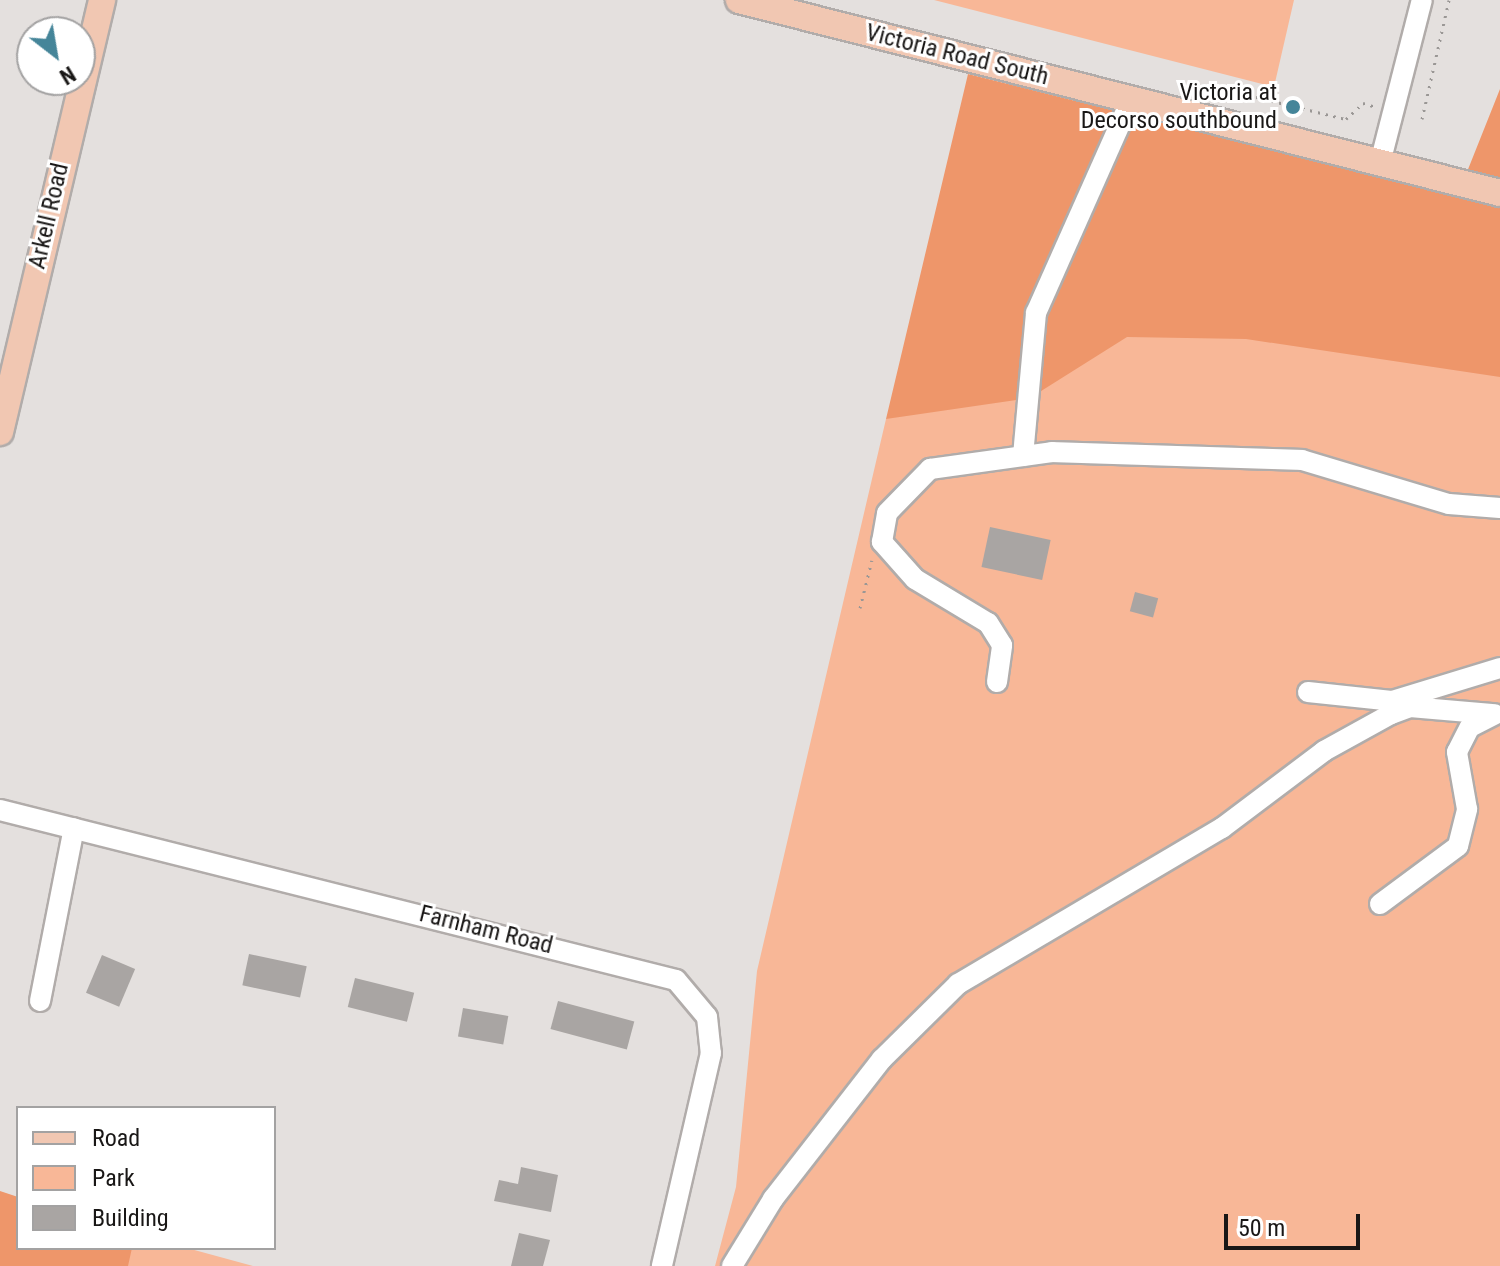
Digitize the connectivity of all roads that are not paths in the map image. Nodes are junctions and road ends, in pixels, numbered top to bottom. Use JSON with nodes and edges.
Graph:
{"nodes":[{"id":1,"x":102,"y":0,"type":"edge"},
{"id":2,"x":739,"y":0,"type":"edge"},
{"id":3,"x":1422,"y":0,"type":"edge"},
{"id":4,"x":1131,"y":100,"type":"junction"},
{"id":5,"x":1380,"y":163,"type":"junction"},
{"id":6,"x":1500,"y":193,"type":"edge"},
{"id":7,"x":0,"y":432,"type":"edge"},
{"id":8,"x":1023,"y":456,"type":"junction"},
{"id":9,"x":1500,"y":508,"type":"edge"},
{"id":10,"x":1500,"y":668,"type":"edge"},
{"id":11,"x":997,"y":682,"type":"dead end"},
{"id":12,"x":1308,"y":692,"type":"dead end"},
{"id":13,"x":1496,"y":714,"type":"edge"},
{"id":14,"x":0,"y":810,"type":"edge"},
{"id":15,"x":74,"y":828,"type":"junction"},
{"id":16,"x":1380,"y":904,"type":"dead end"},
{"id":17,"x":40,"y":1001,"type":"dead end"},
{"id":18,"x":662,"y":1266,"type":"edge"},
{"id":19,"x":732,"y":1266,"type":"edge"}],
"edges":[{"from":1,"to":7,"type":"main road","name":"Arkell Road"},
{"from":2,"to":4,"type":"main road","name":"Victoria Road South"},
{"from":3,"to":5,"type":"street"},
{"from":4,"to":5,"type":"main road","name":"Victoria Road South"},
{"from":4,"to":8,"type":"street"},
{"from":5,"to":6,"type":"main road","name":"Victoria Road South"},
{"from":8,"to":9,"type":"street"},
{"from":8,"to":11,"type":"street"},
{"from":10,"to":12,"type":"street"},
{"from":13,"to":16,"type":"street"},
{"from":13,"to":19,"type":"street"},
{"from":14,"to":15,"type":"street","name":"Farnham Road"},
{"from":15,"to":17,"type":"street"},
{"from":15,"to":18,"type":"street","name":"Farnham Road"}]}
